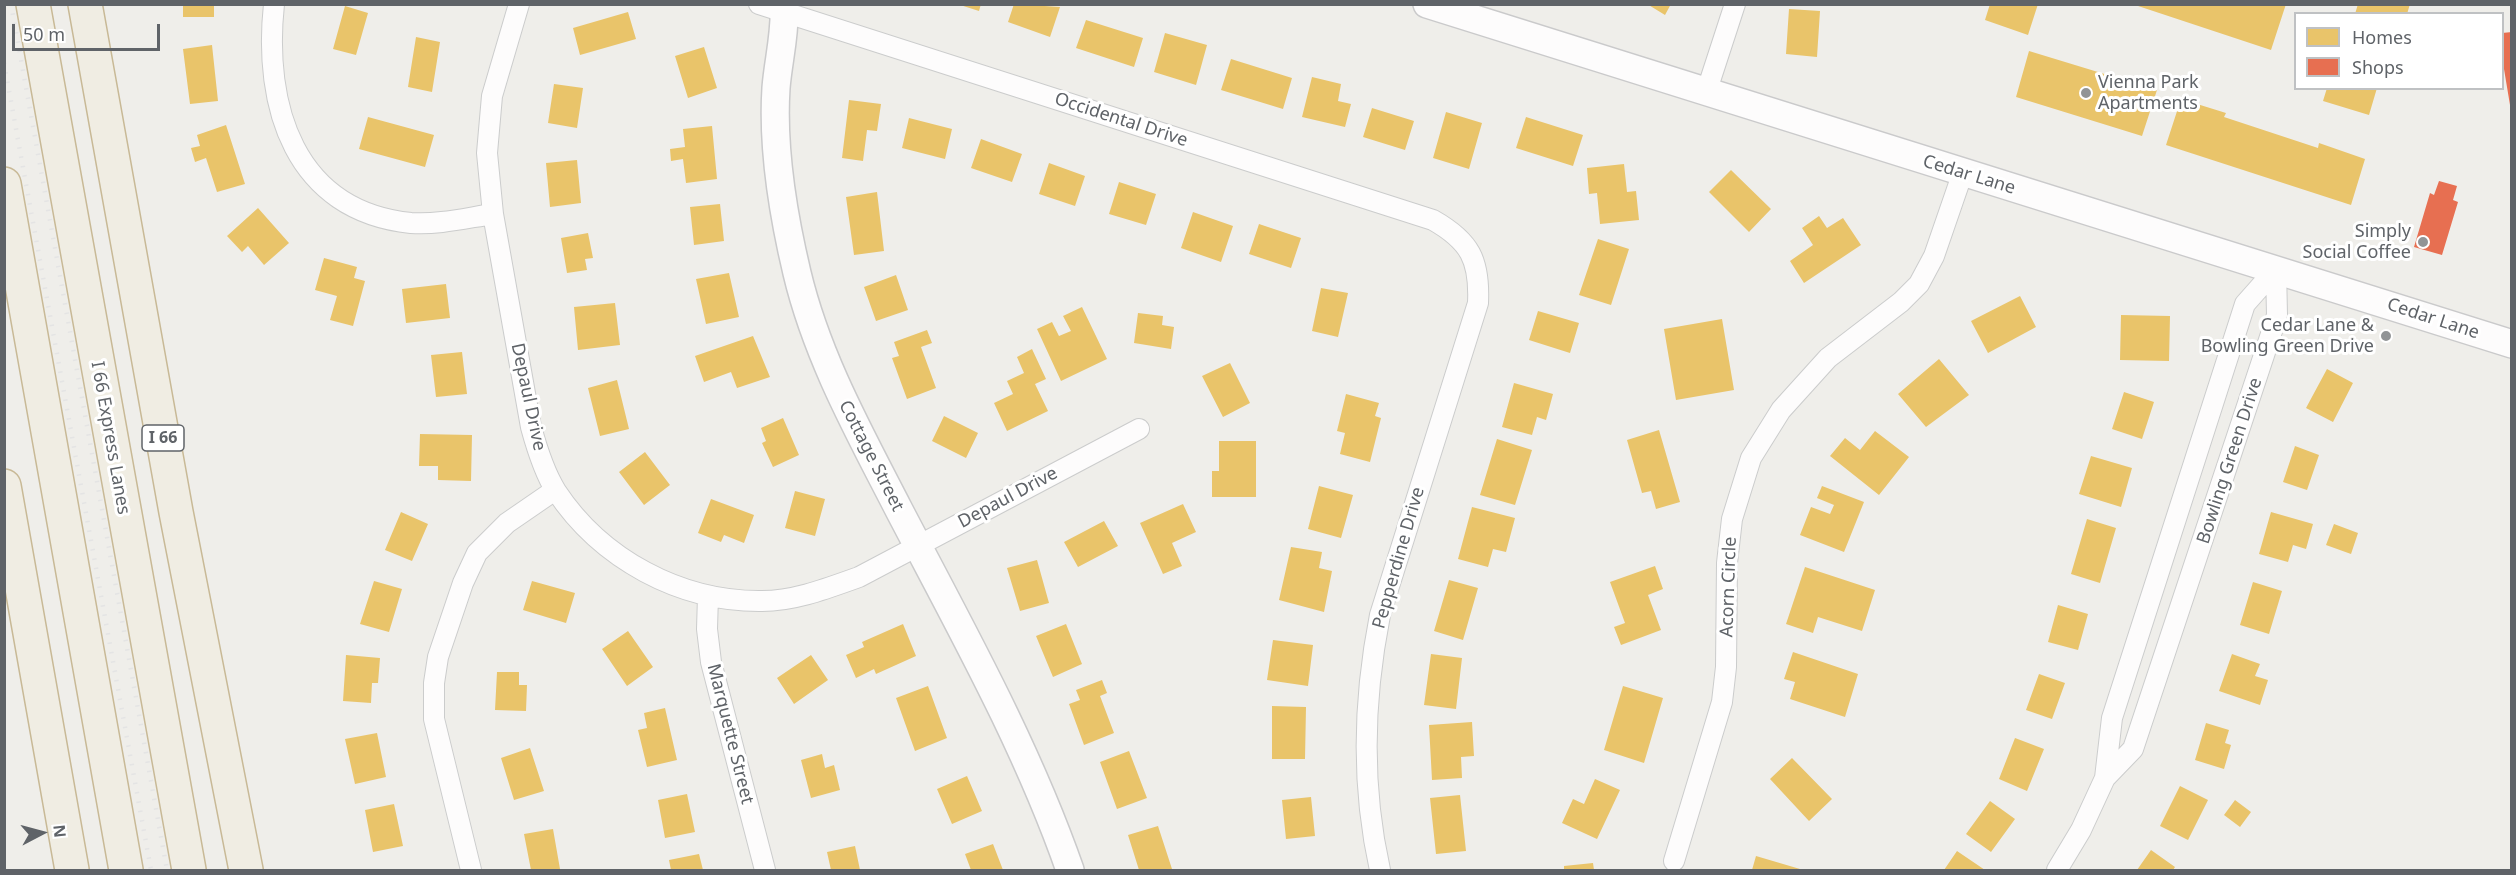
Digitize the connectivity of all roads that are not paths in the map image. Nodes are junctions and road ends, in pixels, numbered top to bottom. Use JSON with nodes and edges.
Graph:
{"nodes":[{"id":1,"x":33,"y":4,"type":"edge"},
{"id":2,"x":85,"y":4,"type":"edge"},
{"id":3,"x":274,"y":4,"type":"edge"},
{"id":4,"x":519,"y":4,"type":"edge"},
{"id":5,"x":759,"y":4,"type":"edge"},
{"id":6,"x":1427,"y":4,"type":"edge"},
{"id":7,"x":1735,"y":4,"type":"edge"},
{"id":8,"x":787,"y":7,"type":"edge"},
{"id":9,"x":1707,"y":93,"type":"junction"},
{"id":10,"x":1963,"y":172,"type":"junction"},
{"id":11,"x":4,"y":184,"type":"edge"},
{"id":12,"x":493,"y":214,"type":"junction"},
{"id":13,"x":1472,"y":254,"type":"joint"},
{"id":14,"x":2276,"y":269,"type":"junction"},
{"id":15,"x":2511,"y":344,"type":"edge"},
{"id":16,"x":1139,"y":429,"type":"dead end"},
{"id":17,"x":4,"y":486,"type":"edge"},
{"id":18,"x":555,"y":490,"type":"junction"},
{"id":19,"x":918,"y":546,"type":"junction"},
{"id":20,"x":708,"y":596,"type":"junction"},
{"id":21,"x":2106,"y":778,"type":"junction"},
{"id":22,"x":1674,"y":861,"type":"dead end"},
{"id":23,"x":72,"y":870,"type":"edge"},
{"id":24,"x":126,"y":870,"type":"edge"},
{"id":25,"x":189,"y":870,"type":"edge"},
{"id":26,"x":246,"y":870,"type":"edge"},
{"id":27,"x":471,"y":870,"type":"edge"},
{"id":28,"x":765,"y":870,"type":"edge"},
{"id":29,"x":1071,"y":870,"type":"edge"},
{"id":30,"x":1380,"y":870,"type":"edge"},
{"id":31,"x":2057,"y":870,"type":"edge"}],
"edges":[{"from":1,"to":25,"type":"highway","name":"I 66 Express Lanes"},
{"from":2,"to":26,"type":"highway","number":"I 66"},
{"from":3,"to":12,"type":"street"},
{"from":4,"to":12,"type":"street","name":"Depaul Drive"},
{"from":5,"to":8,"type":"street","name":"Occidental Drive"},
{"from":6,"to":9,"type":"main road","name":"Cedar Lane"},
{"from":7,"to":9,"type":"street"},
{"from":8,"to":13,"type":"street","name":"Occidental Drive"},
{"from":8,"to":19,"type":"main road","name":"Cottage Street"},
{"from":9,"to":10,"type":"main road","name":"Cedar Lane"},
{"from":10,"to":14,"type":"main road","name":"Cedar Lane"},
{"from":10,"to":22,"type":"street","name":"Acorn Circle"},
{"from":11,"to":24,"type":"highway"},
{"from":12,"to":18,"type":"street","name":"Depaul Drive"},
{"from":13,"to":30,"type":"street","name":"Pepperdine Drive"},
{"from":14,"to":15,"type":"main road","name":"Cedar Lane"},
{"from":14,"to":21,"type":"street","name":"Bowling Green Drive"},
{"from":14,"to":21,"type":"street","name":"Bowling Green Drive"},
{"from":16,"to":19,"type":"street","name":"Depaul Drive"},
{"from":17,"to":23,"type":"highway"},
{"from":18,"to":20,"type":"street","name":"Depaul Drive"},
{"from":18,"to":27,"type":"street"},
{"from":19,"to":20,"type":"street","name":"Depaul Drive"},
{"from":19,"to":29,"type":"main road","name":"Cottage Street"},
{"from":20,"to":28,"type":"street","name":"Marquette Street"},
{"from":21,"to":31,"type":"street","name":"Bowling Green Drive"}]}
